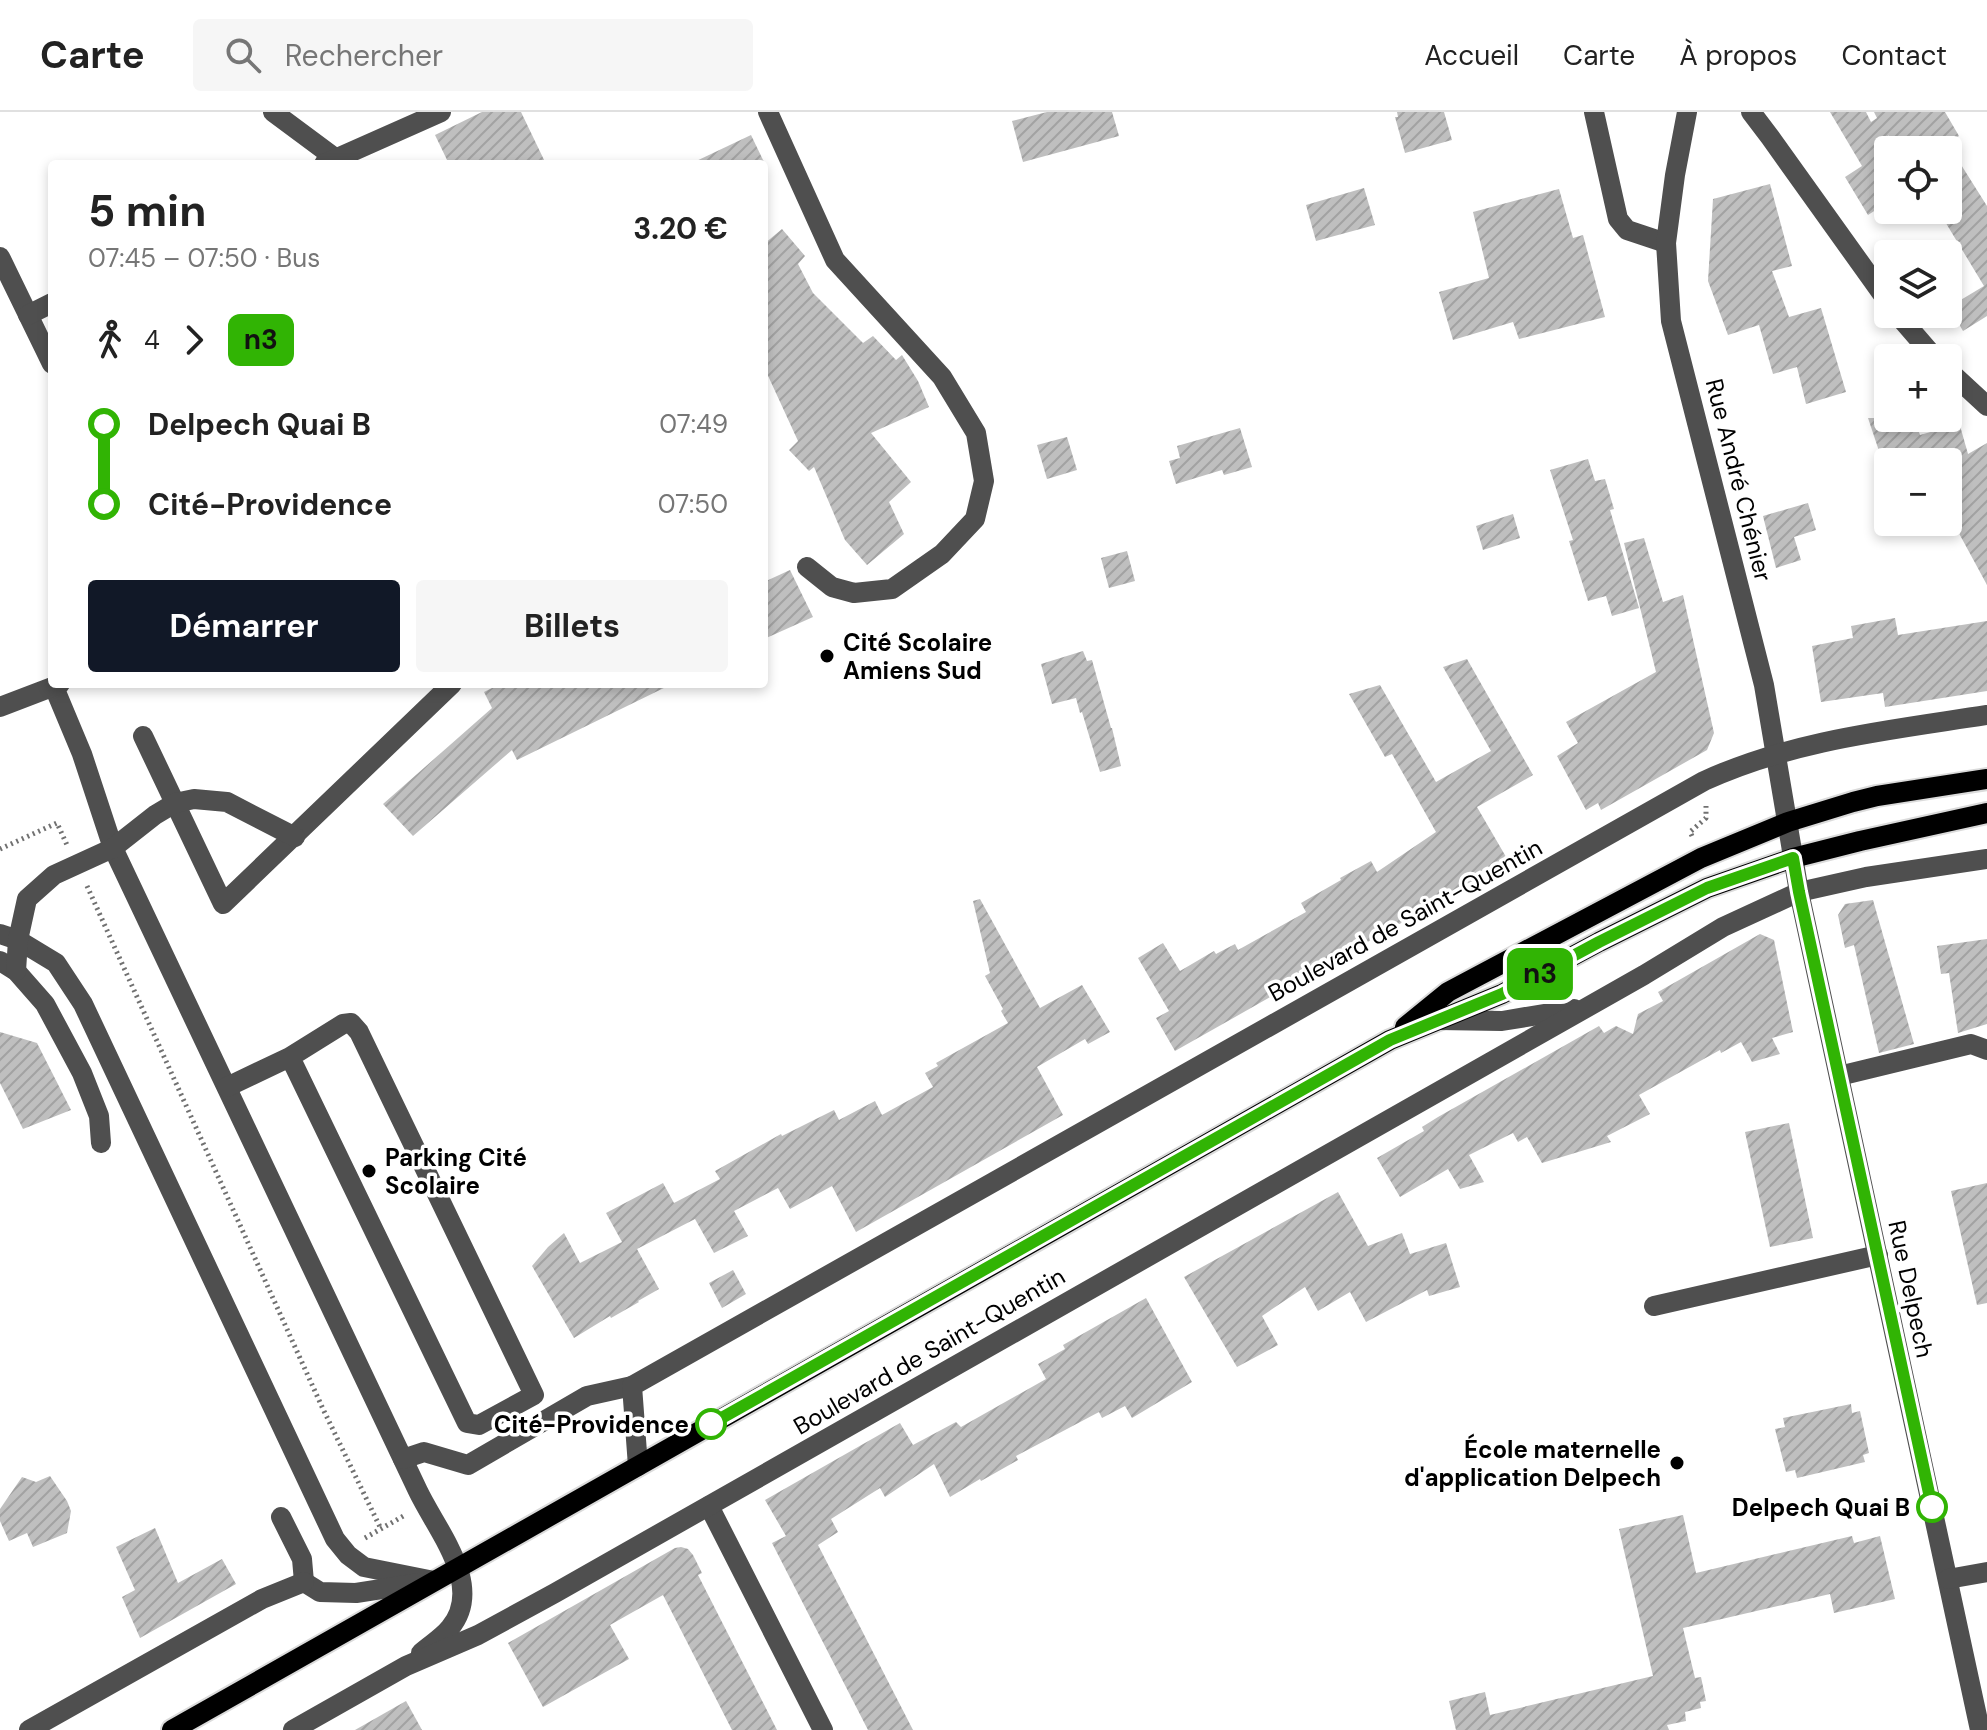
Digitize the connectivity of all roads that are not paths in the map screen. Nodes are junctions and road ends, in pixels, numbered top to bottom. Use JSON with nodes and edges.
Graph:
{"nodes":[{"id":1,"x":273,"y":112,"type":"edge"},
{"id":2,"x":441,"y":112,"type":"edge"},
{"id":3,"x":768,"y":112,"type":"edge"},
{"id":4,"x":1594,"y":112,"type":"edge"},
{"id":5,"x":1687,"y":112,"type":"edge"},
{"id":6,"x":1751,"y":112,"type":"edge"},
{"id":7,"x":328,"y":160,"type":"edge"},
{"id":8,"x":331,"y":160,"type":"edge"},
{"id":9,"x":1666,"y":243,"type":"junction"},
{"id":10,"x":0,"y":257,"type":"edge"},
{"id":11,"x":1874,"y":282,"type":"edge"},
{"id":12,"x":48,"y":305,"type":"edge"},
{"id":13,"x":28,"y":315,"type":"junction"},
{"id":14,"x":1909,"y":328,"type":"edge"},
{"id":15,"x":1923,"y":344,"type":"edge"},
{"id":16,"x":48,"y":356,"type":"edge"},
{"id":17,"x":1962,"y":383,"type":"edge"},
{"id":18,"x":1987,"y":406,"type":"edge"},
{"id":19,"x":807,"y":567,"type":"dead end"},
{"id":20,"x":52,"y":688,"type":"edge"},
{"id":21,"x":58,"y":688,"type":"edge"},
{"id":22,"x":448,"y":688,"type":"edge"},
{"id":23,"x":0,"y":707,"type":"edge"},
{"id":24,"x":1987,"y":715,"type":"edge"},
{"id":25,"x":143,"y":736,"type":"dead end"},
{"id":26,"x":1776,"y":753,"type":"junction"},
{"id":27,"x":1987,"y":779,"type":"edge"},
{"id":28,"x":175,"y":803,"type":"junction"},
{"id":29,"x":1987,"y":813,"type":"edge"},
{"id":30,"x":1788,"y":822,"type":"junction"},
{"id":31,"x":295,"y":837,"type":"junction"},
{"id":32,"x":113,"y":848,"type":"junction"},
{"id":33,"x":1793,"y":858,"type":"junction"},
{"id":34,"x":1987,"y":859,"type":"edge"},
{"id":35,"x":1799,"y":892,"type":"junction"},
{"id":36,"x":9,"y":937,"type":"edge"},
{"id":37,"x":8,"y":966,"type":"edge"},
{"id":38,"x":1587,"y":1007,"type":"junction"},
{"id":39,"x":1439,"y":1020,"type":"junction"},
{"id":40,"x":1390,"y":1040,"type":"junction"},
{"id":41,"x":1987,"y":1050,"type":"edge"},
{"id":42,"x":290,"y":1057,"type":"junction"},
{"id":43,"x":1839,"y":1076,"type":"junction"},
{"id":44,"x":227,"y":1087,"type":"junction"},
{"id":45,"x":101,"y":1143,"type":"dead end"},
{"id":46,"x":1878,"y":1255,"type":"junction"},
{"id":47,"x":1654,"y":1306,"type":"dead end"},
{"id":48,"x":632,"y":1386,"type":"junction"},
{"id":49,"x":403,"y":1459,"type":"junction"},
{"id":50,"x":638,"y":1466,"type":"junction"},
{"id":51,"x":709,"y":1506,"type":"junction"},
{"id":52,"x":281,"y":1517,"type":"dead end"},
{"id":53,"x":459,"y":1567,"type":"junction"},
{"id":54,"x":1987,"y":1572,"type":"edge"},
{"id":55,"x":1948,"y":1579,"type":"junction"},
{"id":56,"x":434,"y":1581,"type":"junction"},
{"id":57,"x":304,"y":1582,"type":"junction"},
{"id":58,"x":406,"y":1666,"type":"junction"},
{"id":59,"x":29,"y":1730,"type":"edge"},
{"id":60,"x":172,"y":1730,"type":"edge"},
{"id":61,"x":293,"y":1730,"type":"edge"},
{"id":62,"x":823,"y":1730,"type":"edge"},
{"id":63,"x":1980,"y":1730,"type":"edge"}],
"edges":[{"from":1,"to":7,"type":"street"},
{"from":2,"to":8,"type":"street"},
{"from":3,"to":19,"type":"street"},
{"from":4,"to":9,"type":"street"},
{"from":5,"to":9,"type":"street","name":"Rue André Chénier"},
{"from":6,"to":11,"type":"street"},
{"from":9,"to":26,"type":"street","name":"Rue André Chénier"},
{"from":10,"to":13,"type":"street"},
{"from":12,"to":13,"type":"street"},
{"from":13,"to":16,"type":"street"},
{"from":14,"to":15,"type":"street"},
{"from":17,"to":18,"type":"street"},
{"from":20,"to":23,"type":"street"},
{"from":21,"to":32,"type":"street"},
{"from":22,"to":31,"type":"street"},
{"from":24,"to":26,"type":"street","name":"Boulevard de Saint-Quentin"},
{"from":25,"to":28,"type":"street"},
{"from":26,"to":30,"type":"street","name":"Rue André Chénier"},
{"from":26,"to":48,"type":"street","name":"Boulevard de Saint-Quentin"},
{"from":27,"to":30,"type":"main road","name":"Boulevard de Saint-Quentin"},
{"from":28,"to":31,"type":"street"},
{"from":28,"to":31,"type":"street"},
{"from":28,"to":32,"type":"street"},
{"from":29,"to":33,"type":"main road","name":"Boulevard de Saint-Quentin"},
{"from":30,"to":33,"type":"street","name":"Rue André Chénier"},
{"from":30,"to":40,"type":"main road","name":"Boulevard de Saint-Quentin"},
{"from":32,"to":36,"type":"street"},
{"from":32,"to":44,"type":"street"},
{"from":33,"to":35,"type":"street","name":"Rue Delpech"},
{"from":33,"to":39,"type":"main road","name":"Boulevard de Saint-Quentin"},
{"from":34,"to":35,"type":"street","name":"Boulevard de Saint-Quentin"},
{"from":35,"to":38,"type":"street","name":"Boulevard de Saint-Quentin"},
{"from":35,"to":43,"type":"street","name":"Rue Delpech"},
{"from":36,"to":37,"type":"street"},
{"from":36,"to":56,"type":"street"},
{"from":37,"to":45,"type":"street"},
{"from":38,"to":39,"type":"street","name":"Boulevard de Saint-Quentin"},
{"from":38,"to":51,"type":"street","name":"Boulevard de Saint-Quentin"},
{"from":39,"to":40,"type":"main road","name":"Boulevard de Saint-Quentin"},
{"from":40,"to":50,"type":"main road","name":"Boulevard de Saint-Quentin"},
{"from":41,"to":43,"type":"street"},
{"from":42,"to":42,"type":"street"},
{"from":42,"to":44,"type":"street"},
{"from":43,"to":46,"type":"street","name":"Rue Delpech"},
{"from":44,"to":49,"type":"street"},
{"from":46,"to":47,"type":"street"},
{"from":46,"to":55,"type":"street","name":"Rue Delpech"},
{"from":48,"to":49,"type":"street","name":"Boulevard de Saint-Quentin"},
{"from":48,"to":50,"type":"street"},
{"from":49,"to":53,"type":"street"},
{"from":50,"to":53,"type":"main road","name":"Boulevard de Saint-Quentin"},
{"from":51,"to":58,"type":"street","name":"Boulevard de Saint-Quentin"},
{"from":51,"to":62,"type":"street"},
{"from":52,"to":57,"type":"street"},
{"from":53,"to":56,"type":"main road","name":"Boulevard de Saint-Quentin"},
{"from":53,"to":58,"type":"street"},
{"from":54,"to":55,"type":"street"},
{"from":55,"to":63,"type":"street","name":"Rue Delpech"},
{"from":56,"to":57,"type":"street","name":"Boulevard de Saint-Quentin"},
{"from":56,"to":60,"type":"main road","name":"Boulevard de Saint-Quentin"},
{"from":57,"to":59,"type":"street"},
{"from":58,"to":61,"type":"street","name":"Boulevard de Saint-Quentin"}]}
